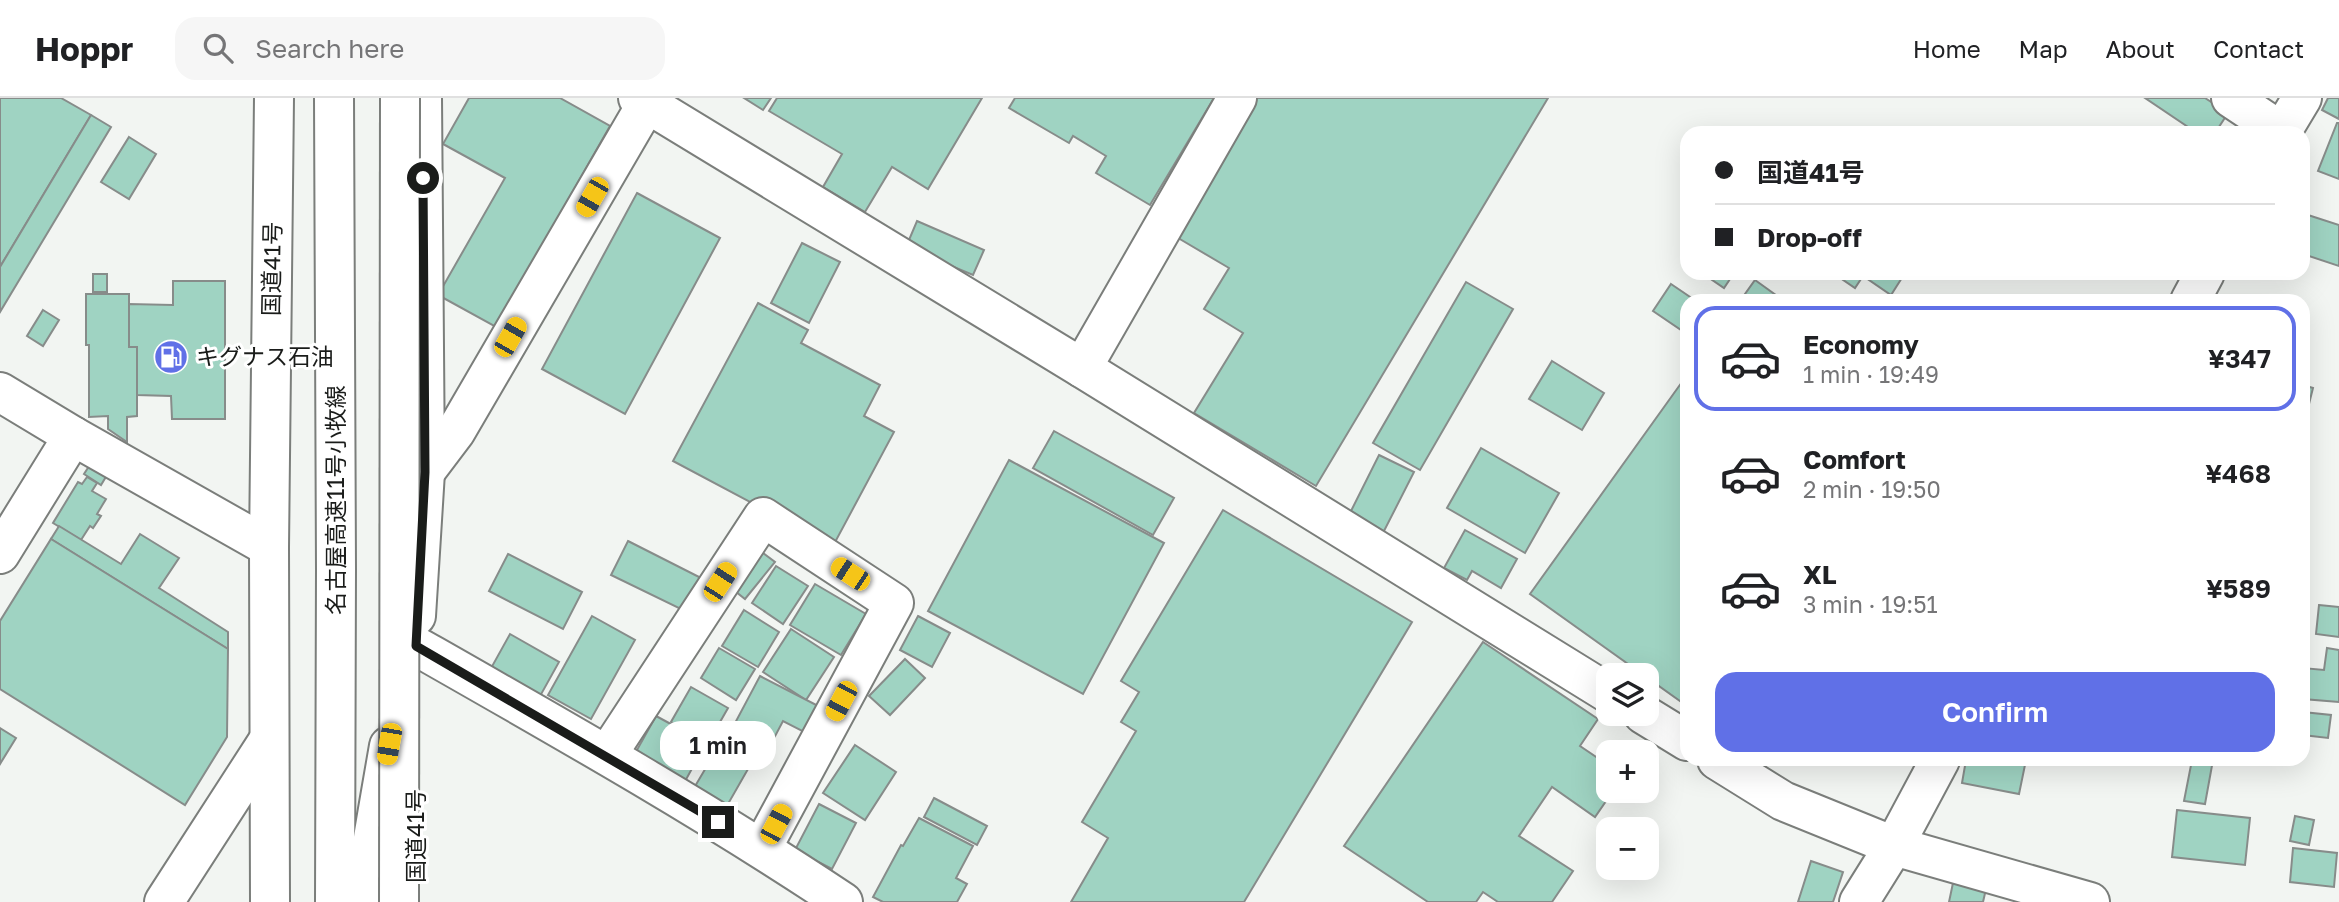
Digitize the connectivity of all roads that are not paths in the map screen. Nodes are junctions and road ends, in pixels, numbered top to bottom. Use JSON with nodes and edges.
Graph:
{"nodes":[{"id":1,"x":274,"y":98,"type":"edge"},
{"id":2,"x":334,"y":98,"type":"edge"},
{"id":3,"x":359,"y":98,"type":"edge"},
{"id":4,"x":400,"y":98,"type":"edge"},
{"id":5,"x":422,"y":98,"type":"edge"},
{"id":6,"x":1237,"y":98,"type":"edge"},
{"id":7,"x":2231,"y":98,"type":"edge"},
{"id":8,"x":2302,"y":98,"type":"edge"},
{"id":9,"x":645,"y":100,"type":"edge"},
{"id":10,"x":2272,"y":126,"type":"edge"},
{"id":11,"x":2285,"y":126,"type":"edge"},
{"id":12,"x":1082,"y":368,"type":"junction"},
{"id":13,"x":0,"y":392,"type":"edge"},
{"id":14,"x":73,"y":436,"type":"junction"},
{"id":15,"x":425,"y":472,"type":"junction"},
{"id":16,"x":268,"y":547,"type":"junction"},
{"id":17,"x":0,"y":554,"type":"edge"},
{"id":18,"x":337,"y":569,"type":"junction"},
{"id":19,"x":417,"y":589,"type":"junction"},
{"id":20,"x":416,"y":646,"type":"junction"},
{"id":21,"x":1596,"y":685,"type":"edge"},
{"id":22,"x":1659,"y":724,"type":"edge"},
{"id":23,"x":1680,"y":737,"type":"edge"},
{"id":24,"x":268,"y":741,"type":"junction"},
{"id":25,"x":607,"y":755,"type":"junction"},
{"id":26,"x":1727,"y":766,"type":"edge"},
{"id":27,"x":1937,"y":766,"type":"edge"},
{"id":28,"x":1894,"y":845,"type":"junction"},
{"id":29,"x":762,"y":848,"type":"junction"},
{"id":30,"x":164,"y":902,"type":"edge"},
{"id":31,"x":270,"y":902,"type":"edge"},
{"id":32,"x":334,"y":902,"type":"edge"},
{"id":33,"x":362,"y":902,"type":"edge"},
{"id":34,"x":399,"y":902,"type":"edge"},
{"id":35,"x":416,"y":902,"type":"edge"},
{"id":36,"x":843,"y":902,"type":"edge"},
{"id":37,"x":1859,"y":902,"type":"edge"},
{"id":38,"x":2090,"y":902,"type":"edge"}],
"edges":[{"from":1,"to":16,"type":"main road","name":"国道41号"},
{"from":2,"to":18,"type":"main road","name":"名古屋高速11号小牧線"},
{"from":3,"to":18,"type":"main road"},
{"from":4,"to":34,"type":"main road","bridge":true},
{"from":5,"to":15,"type":"main road","name":"国道41号"},
{"from":6,"to":12,"type":"main road"},
{"from":7,"to":10,"type":"main road"},
{"from":8,"to":11,"type":"main road"},
{"from":9,"to":12,"type":"main road"},
{"from":9,"to":15,"type":"main road"},
{"from":12,"to":21,"type":"main road"},
{"from":13,"to":14,"type":"main road"},
{"from":14,"to":16,"type":"main road"},
{"from":14,"to":17,"type":"main road"},
{"from":15,"to":19,"type":"main road","name":"国道41号"},
{"from":16,"to":24,"type":"main road","name":"国道41号"},
{"from":18,"to":32,"type":"main road","name":"名古屋高速11号小牧線"},
{"from":19,"to":20,"type":"main road","name":"国道41号"},
{"from":19,"to":33,"type":"main road"},
{"from":20,"to":25,"type":"main road"},
{"from":20,"to":35,"type":"main road","name":"国道41号"},
{"from":22,"to":23,"type":"main road"},
{"from":24,"to":30,"type":"main road"},
{"from":24,"to":31,"type":"main road","name":"国道41号"},
{"from":25,"to":29,"type":"main road"},
{"from":25,"to":29,"type":"main road"},
{"from":26,"to":28,"type":"main road"},
{"from":27,"to":28,"type":"main road"},
{"from":28,"to":37,"type":"main road"},
{"from":28,"to":38,"type":"main road"},
{"from":29,"to":36,"type":"main road"}]}
